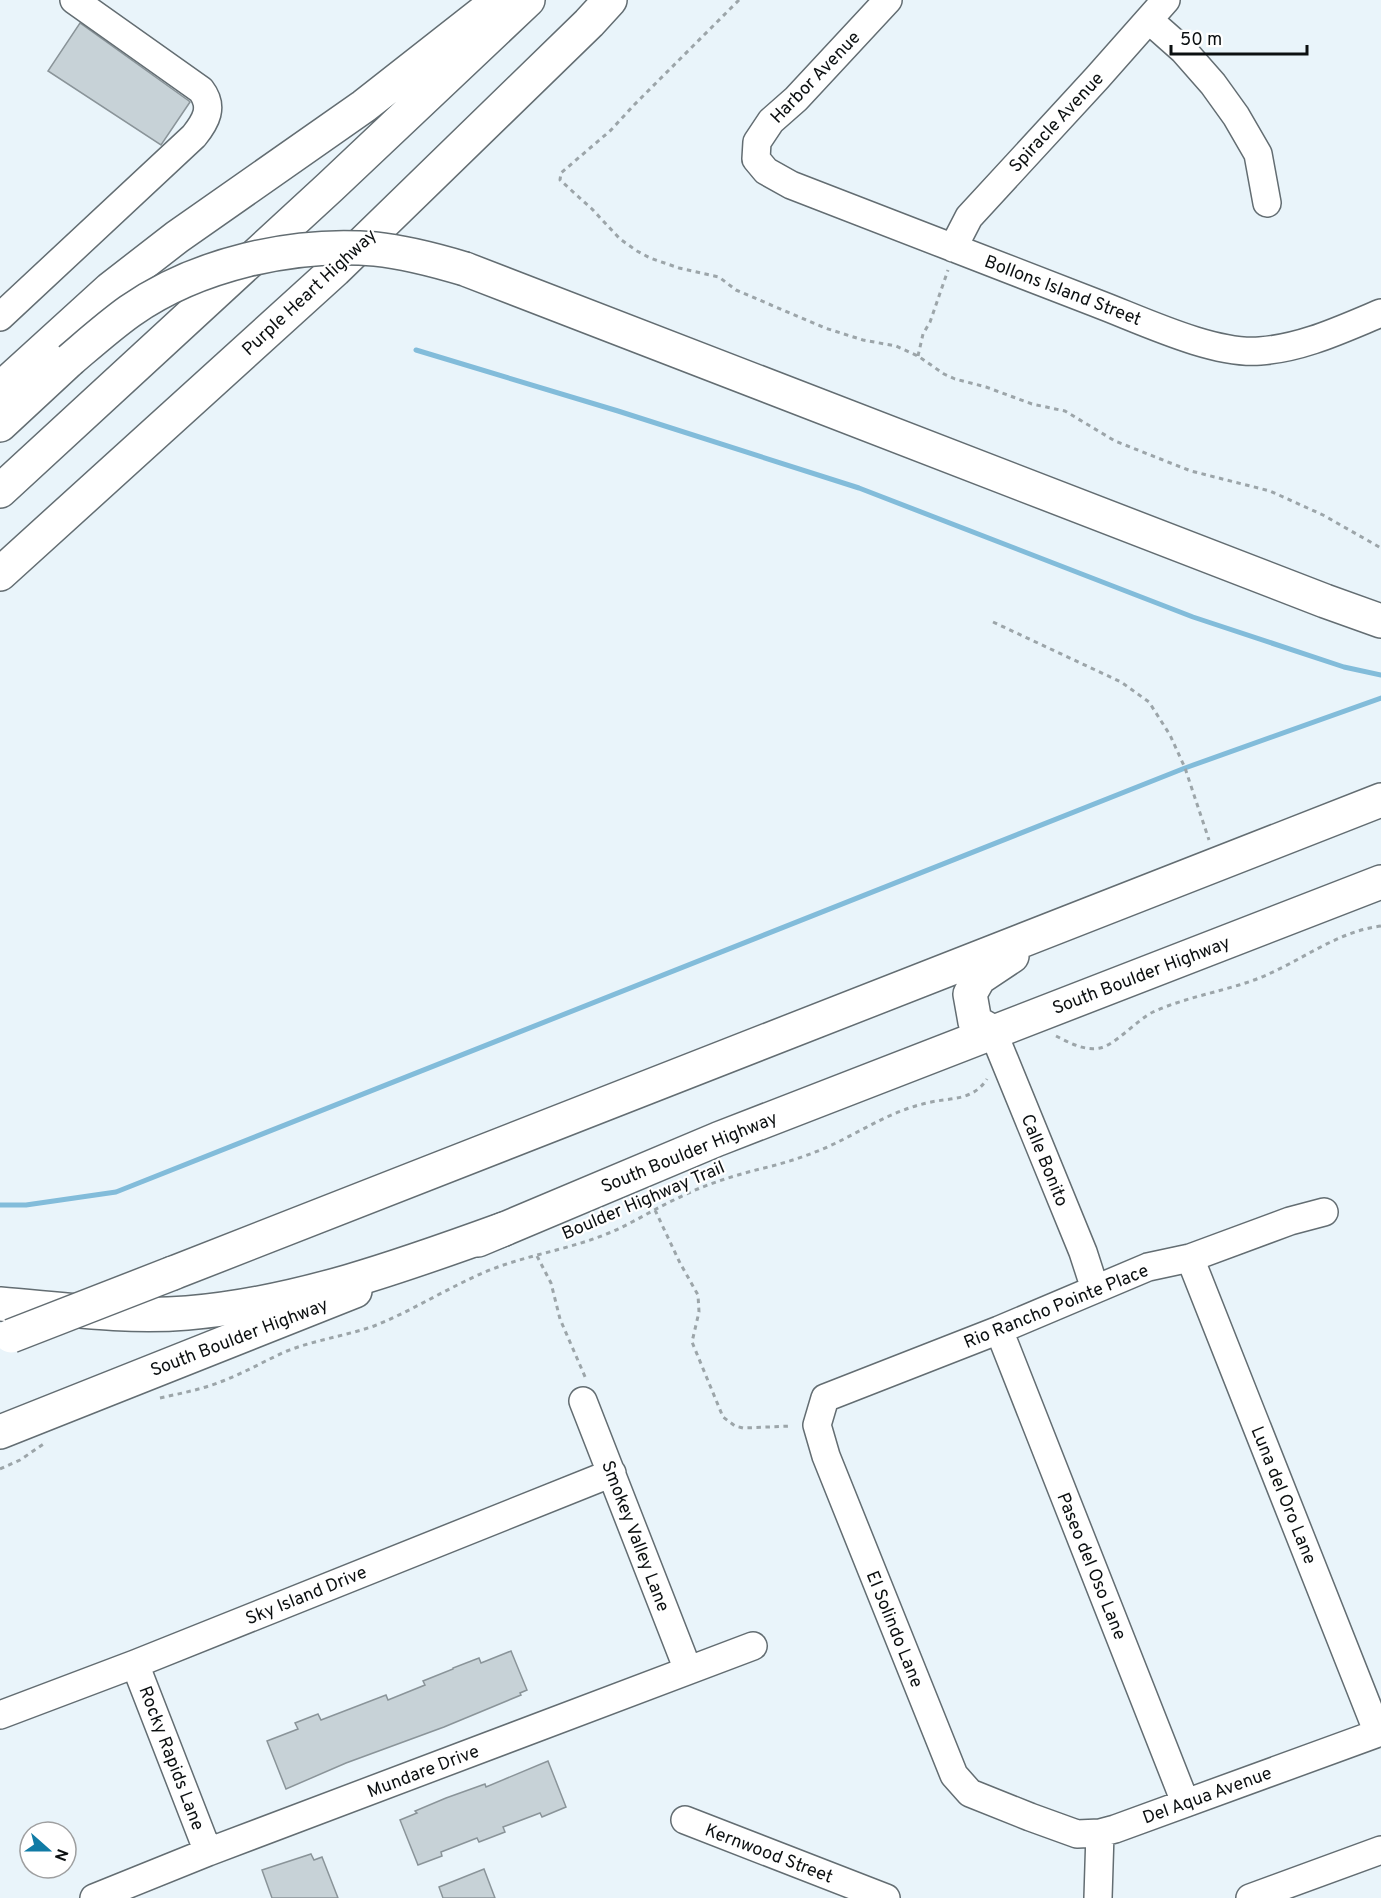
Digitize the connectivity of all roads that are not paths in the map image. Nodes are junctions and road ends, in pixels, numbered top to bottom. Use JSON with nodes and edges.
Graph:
{"nodes":[{"id":1,"x":74,"y":0,"type":"edge"},
{"id":2,"x":500,"y":0,"type":"edge"},
{"id":3,"x":528,"y":0,"type":"edge"},
{"id":4,"x":610,"y":0,"type":"edge"},
{"id":5,"x":888,"y":0,"type":"edge"},
{"id":6,"x":1157,"y":10,"type":"edge"},
{"id":7,"x":756,"y":159,"type":"joint"},
{"id":8,"x":1267,"y":203,"type":"dead end"},
{"id":9,"x":953,"y":248,"type":"junction"},
{"id":10,"x":335,"y":270,"type":"junction"},
{"id":11,"x":1381,"y":313,"type":"edge"},
{"id":12,"x":0,"y":317,"type":"edge"},
{"id":13,"x":0,"y":389,"type":"edge"},
{"id":14,"x":0,"y":425,"type":"edge"},
{"id":15,"x":0,"y":491,"type":"edge"},
{"id":16,"x":0,"y":574,"type":"edge"},
{"id":17,"x":0,"y":596,"type":"edge"},
{"id":18,"x":1381,"y":621,"type":"edge"},
{"id":19,"x":1381,"y":800,"type":"edge"},
{"id":20,"x":1381,"y":882,"type":"edge"},
{"id":21,"x":1110,"y":907,"type":"junction"},
{"id":22,"x":993,"y":1032,"type":"junction"},
{"id":23,"x":1324,"y":1212,"type":"dead end"},
{"id":24,"x":504,"y":1228,"type":"junction"},
{"id":25,"x":1190,"y":1258,"type":"junction"},
{"id":26,"x":1095,"y":1289,"type":"junction"},
{"id":27,"x":0,"y":1304,"type":"edge"},
{"id":28,"x":999,"y":1330,"type":"junction"},
{"id":29,"x":6,"y":1338,"type":"edge"},
{"id":30,"x":825,"y":1398,"type":"joint"},
{"id":31,"x":583,"y":1401,"type":"road end"},
{"id":32,"x":0,"y":1432,"type":"edge"},
{"id":33,"x":612,"y":1473,"type":"junction"},
{"id":34,"x":753,"y":1646,"type":"dead end"},
{"id":35,"x":135,"y":1664,"type":"junction"},
{"id":36,"x":688,"y":1670,"type":"junction"},
{"id":37,"x":0,"y":1715,"type":"edge"},
{"id":38,"x":1380,"y":1732,"type":"edge"},
{"id":39,"x":1185,"y":1802,"type":"junction"},
{"id":40,"x":1030,"y":1818,"type":"joint"},
{"id":41,"x":685,"y":1820,"type":"dead end"},
{"id":42,"x":1100,"y":1833,"type":"junction"},
{"id":43,"x":1381,"y":1850,"type":"edge"},
{"id":44,"x":208,"y":1852,"type":"junction"},
{"id":45,"x":94,"y":1898,"type":"edge"},
{"id":46,"x":886,"y":1898,"type":"edge"},
{"id":47,"x":1098,"y":1898,"type":"edge"},
{"id":48,"x":1250,"y":1898,"type":"edge"}],
"edges":[{"from":1,"to":12,"type":"street"},
{"from":2,"to":13,"type":"main road"},
{"from":3,"to":15,"type":"main road"},
{"from":4,"to":10,"type":"main road","name":"Purple Heart Highway"},
{"from":5,"to":7,"type":"street","name":"Harbor Avenue"},
{"from":6,"to":8,"type":"street"},
{"from":6,"to":9,"type":"street","name":"Spiracle Avenue"},
{"from":7,"to":9,"type":"street","name":"Bollons Island Street"},
{"from":9,"to":11,"type":"street","name":"Bollons Island Street"},
{"from":10,"to":16,"type":"main road","name":"Purple Heart Highway"},
{"from":10,"to":17,"type":"main road"},
{"from":14,"to":18,"type":"main road","bridge":true},
{"from":19,"to":21,"type":"main road"},
{"from":20,"to":22,"type":"main road","name":"South Boulder Highway"},
{"from":21,"to":22,"type":"main road"},
{"from":21,"to":29,"type":"main road","bridge":true},
{"from":22,"to":24,"type":"main road","name":"South Boulder Highway"},
{"from":22,"to":26,"type":"street","name":"Calle Bonito"},
{"from":23,"to":25,"type":"street","name":"Rio Rancho Pointe Place"},
{"from":24,"to":27,"type":"main road"},
{"from":24,"to":32,"type":"main road","name":"South Boulder Highway"},
{"from":25,"to":26,"type":"street","name":"Rio Rancho Pointe Place"},
{"from":25,"to":38,"type":"street","name":"Luna del Oro Lane"},
{"from":26,"to":28,"type":"street","name":"Rio Rancho Pointe Place"},
{"from":28,"to":30,"type":"street","name":"Rio Rancho Pointe Place"},
{"from":28,"to":39,"type":"street","name":"Paseo del Oso Lane"},
{"from":30,"to":40,"type":"street","name":"El Solindo Lane"},
{"from":31,"to":33,"type":"street","name":"Smokey Valley Lane"},
{"from":33,"to":35,"type":"street","name":"Sky Island Drive"},
{"from":33,"to":36,"type":"street","name":"Smokey Valley Lane"},
{"from":34,"to":36,"type":"street","name":"Mundare Drive"},
{"from":35,"to":37,"type":"street","name":"Sky Island Drive"},
{"from":35,"to":44,"type":"street","name":"Rocky Rapids Lane"},
{"from":36,"to":44,"type":"street","name":"Mundare Drive"},
{"from":38,"to":39,"type":"street","name":"Del Aqua Avenue"},
{"from":39,"to":42,"type":"street","name":"Del Aqua Avenue"},
{"from":40,"to":42,"type":"street","name":"Del Aqua Avenue"},
{"from":41,"to":46,"type":"street","name":"Kernwood Street"},
{"from":42,"to":47,"type":"street"},
{"from":43,"to":48,"type":"street"},
{"from":44,"to":45,"type":"street","name":"Mundare Drive"}]}
